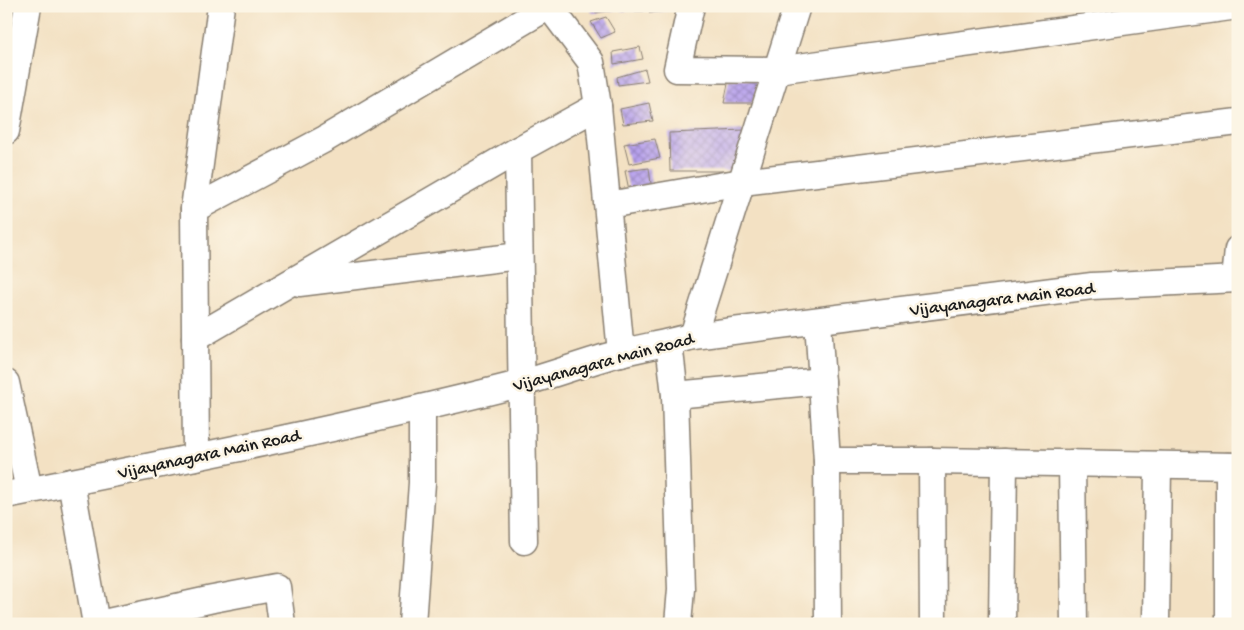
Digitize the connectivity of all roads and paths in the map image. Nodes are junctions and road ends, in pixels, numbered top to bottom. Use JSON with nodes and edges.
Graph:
{"nodes":[{"id":1,"x":28,"y":6,"type":"edge"},
{"id":2,"x":221,"y":6,"type":"edge"},
{"id":3,"x":549,"y":6,"type":"edge"},
{"id":4,"x":692,"y":6,"type":"edge"},
{"id":5,"x":797,"y":6,"type":"edge"},
{"id":6,"x":1238,"y":6,"type":"edge"},
{"id":7,"x":777,"y":70,"type":"junction"},
{"id":8,"x":598,"y":106,"type":"junction"},
{"id":9,"x":1238,"y":122,"type":"edge"},
{"id":10,"x":6,"y":131,"type":"edge"},
{"id":11,"x":518,"y":150,"type":"junction"},
{"id":12,"x":742,"y":182,"type":"junction"},
{"id":13,"x":608,"y":205,"type":"junction"},
{"id":14,"x":194,"y":209,"type":"junction"},
{"id":15,"x":1238,"y":249,"type":"edge"},
{"id":16,"x":519,"y":256,"type":"junction"},
{"id":17,"x":1237,"y":279,"type":"edge"},
{"id":18,"x":288,"y":284,"type":"junction"},
{"id":19,"x":818,"y":320,"type":"junction"},
{"id":20,"x":195,"y":338,"type":"junction"},
{"id":21,"x":681,"y":339,"type":"junction"},
{"id":22,"x":621,"y":353,"type":"junction"},
{"id":23,"x":822,"y":381,"type":"junction"},
{"id":24,"x":6,"y":383,"type":"edge"},
{"id":25,"x":521,"y":383,"type":"junction"},
{"id":26,"x":675,"y":395,"type":"junction"},
{"id":27,"x":422,"y":408,"type":"junction"},
{"id":28,"x":196,"y":457,"type":"junction"},
{"id":29,"x":932,"y":461,"type":"junction"},
{"id":30,"x":827,"y":462,"type":"junction"},
{"id":31,"x":1004,"y":462,"type":"junction"},
{"id":32,"x":1072,"y":463,"type":"junction"},
{"id":33,"x":1158,"y":465,"type":"junction"},
{"id":34,"x":1234,"y":466,"type":"edge"},
{"id":35,"x":71,"y":482,"type":"junction"},
{"id":36,"x":18,"y":493,"type":"edge"},
{"id":37,"x":524,"y":541,"type":"dead end"},
{"id":38,"x":173,"y":616,"type":"edge"},
{"id":39,"x":97,"y":624,"type":"edge"},
{"id":40,"x":282,"y":624,"type":"edge"},
{"id":41,"x":412,"y":624,"type":"edge"},
{"id":42,"x":678,"y":624,"type":"edge"},
{"id":43,"x":828,"y":624,"type":"edge"},
{"id":44,"x":933,"y":624,"type":"edge"},
{"id":45,"x":1002,"y":624,"type":"edge"},
{"id":46,"x":1074,"y":624,"type":"edge"},
{"id":47,"x":1156,"y":624,"type":"edge"},
{"id":48,"x":1229,"y":624,"type":"edge"}],
"edges":[{"from":1,"to":10,"type":"street"},
{"from":2,"to":14,"type":"street"},
{"from":3,"to":8,"type":"street"},
{"from":3,"to":14,"type":"street"},
{"from":4,"to":7,"type":"street"},
{"from":5,"to":7,"type":"street"},
{"from":6,"to":7,"type":"street"},
{"from":7,"to":12,"type":"street"},
{"from":8,"to":11,"type":"street"},
{"from":8,"to":13,"type":"street"},
{"from":9,"to":12,"type":"street"},
{"from":11,"to":16,"type":"street"},
{"from":11,"to":18,"type":"street"},
{"from":12,"to":13,"type":"street"},
{"from":12,"to":21,"type":"street"},
{"from":13,"to":22,"type":"street"},
{"from":14,"to":20,"type":"street"},
{"from":15,"to":17,"type":"street"},
{"from":16,"to":18,"type":"street"},
{"from":16,"to":25,"type":"street"},
{"from":17,"to":19,"type":"street","name":"Vijayanagara Main Road"},
{"from":18,"to":20,"type":"street"},
{"from":19,"to":21,"type":"street","name":"Vijayanagara Main Road"},
{"from":19,"to":23,"type":"street"},
{"from":20,"to":28,"type":"street"},
{"from":21,"to":22,"type":"street","name":"Vijayanagara Main Road"},
{"from":21,"to":26,"type":"street"},
{"from":22,"to":25,"type":"street","name":"Vijayanagara Main Road"},
{"from":23,"to":26,"type":"street"},
{"from":23,"to":30,"type":"street"},
{"from":24,"to":36,"type":"street"},
{"from":25,"to":27,"type":"street","name":"Vijayanagara Main Road"},
{"from":25,"to":37,"type":"street"},
{"from":26,"to":42,"type":"street"},
{"from":27,"to":28,"type":"street","name":"Vijayanagara Main Road"},
{"from":27,"to":41,"type":"street"},
{"from":28,"to":35,"type":"street","name":"Vijayanagara Main Road"},
{"from":29,"to":30,"type":"street"},
{"from":29,"to":31,"type":"street"},
{"from":29,"to":44,"type":"street"},
{"from":30,"to":43,"type":"street"},
{"from":31,"to":32,"type":"street"},
{"from":31,"to":45,"type":"street"},
{"from":32,"to":33,"type":"street"},
{"from":32,"to":46,"type":"street"},
{"from":33,"to":34,"type":"street"},
{"from":33,"to":47,"type":"street"},
{"from":34,"to":48,"type":"street"},
{"from":35,"to":36,"type":"street","name":"Vijayanagara Main Road"},
{"from":35,"to":39,"type":"street"},
{"from":38,"to":39,"type":"street"},
{"from":38,"to":40,"type":"street"}]}
